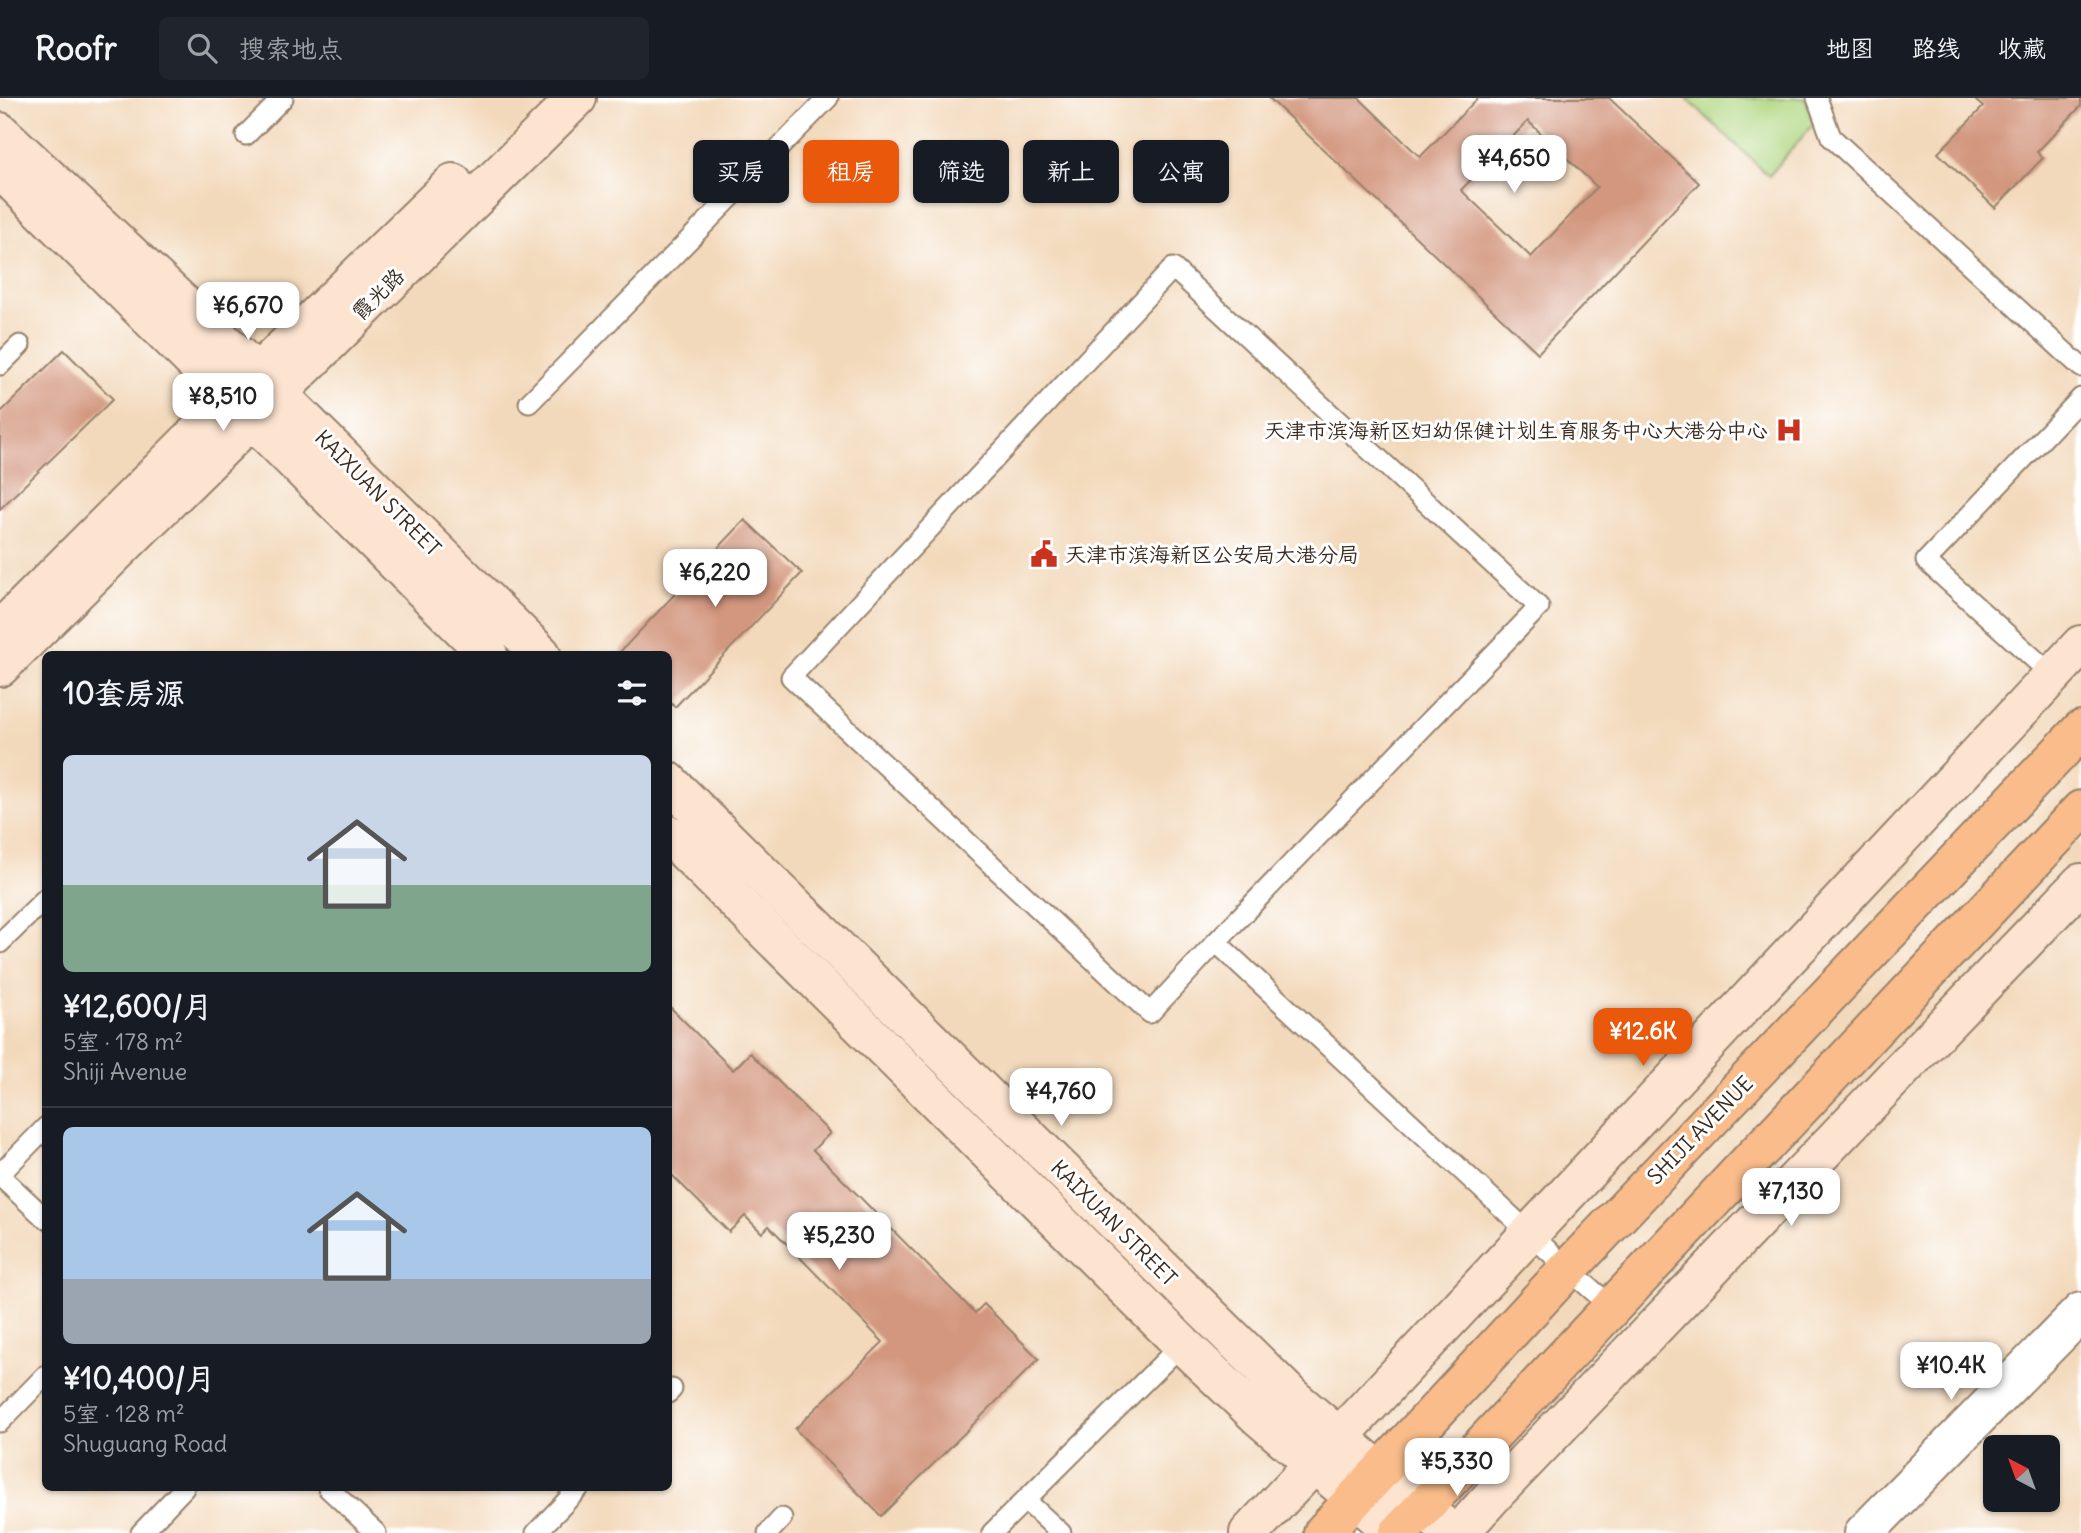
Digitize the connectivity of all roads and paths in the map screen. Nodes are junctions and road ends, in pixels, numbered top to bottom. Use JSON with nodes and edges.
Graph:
{"nodes":[{"id":1,"x":283,"y":98,"type":"edge"},
{"id":2,"x":540,"y":98,"type":"edge"},
{"id":3,"x":577,"y":98,"type":"edge"},
{"id":4,"x":828,"y":98,"type":"edge"},
{"id":5,"x":1817,"y":98,"type":"edge"},
{"id":6,"x":0,"y":132,"type":"edge"},
{"id":7,"x":246,"y":135,"type":"dead end"},
{"id":8,"x":0,"y":169,"type":"edge"},
{"id":9,"x":20,"y":345,"type":"dead end"},
{"id":10,"x":0,"y":365,"type":"edge"},
{"id":11,"x":2081,"y":367,"type":"edge"},
{"id":12,"x":255,"y":397,"type":"junction"},
{"id":13,"x":2081,"y":398,"type":"edge"},
{"id":14,"x":529,"y":402,"type":"dead end"},
{"id":15,"x":0,"y":630,"type":"edge"},
{"id":16,"x":2081,"y":645,"type":"edge"},
{"id":17,"x":485,"y":651,"type":"edge"},
{"id":18,"x":538,"y":651,"type":"edge"},
{"id":19,"x":0,"y":667,"type":"edge"},
{"id":20,"x":2052,"y":675,"type":"junction"},
{"id":21,"x":2081,"y":730,"type":"edge"},
{"id":22,"x":672,"y":785,"type":"edge"},
{"id":23,"x":2081,"y":810,"type":"edge"},
{"id":24,"x":672,"y":838,"type":"edge"},
{"id":25,"x":2081,"y":883,"type":"edge"},
{"id":26,"x":42,"y":902,"type":"edge"},
{"id":27,"x":1216,"y":942,"type":"junction"},
{"id":28,"x":0,"y":943,"type":"edge"},
{"id":29,"x":42,"y":1132,"type":"edge"},
{"id":30,"x":3,"y":1184,"type":"edge"},
{"id":31,"x":42,"y":1216,"type":"edge"},
{"id":32,"x":1529,"y":1232,"type":"junction"},
{"id":33,"x":1568,"y":1269,"type":"junction"},
{"id":34,"x":1613,"y":1308,"type":"junction"},
{"id":35,"x":2081,"y":1312,"type":"edge"},
{"id":36,"x":1182,"y":1344,"type":"junction"},
{"id":37,"x":42,"y":1379,"type":"edge"},
{"id":38,"x":0,"y":1422,"type":"edge"},
{"id":39,"x":1326,"y":1451,"type":"junction"},
{"id":40,"x":1381,"y":1471,"type":"junction"},
{"id":41,"x":181,"y":1491,"type":"edge"},
{"id":42,"x":331,"y":1491,"type":"edge"},
{"id":43,"x":576,"y":1491,"type":"edge"},
{"id":44,"x":1355,"y":1499,"type":"junction"},
{"id":45,"x":1025,"y":1500,"type":"junction"},
{"id":46,"x":782,"y":1518,"type":"dead end"},
{"id":47,"x":1406,"y":1525,"type":"edge"},
{"id":48,"x":368,"y":1531,"type":"edge"},
{"id":49,"x":141,"y":1533,"type":"edge"},
{"id":50,"x":536,"y":1533,"type":"edge"},
{"id":51,"x":768,"y":1533,"type":"edge"},
{"id":52,"x":992,"y":1533,"type":"edge"},
{"id":53,"x":1061,"y":1533,"type":"edge"},
{"id":54,"x":1249,"y":1533,"type":"edge"},
{"id":55,"x":1323,"y":1533,"type":"edge"},
{"id":56,"x":1452,"y":1533,"type":"edge"},
{"id":57,"x":1460,"y":1533,"type":"edge"},
{"id":58,"x":1864,"y":1533,"type":"edge"}],
"edges":[{"from":1,"to":7,"type":"lane"},
{"from":2,"to":12,"type":"street","name":"霞光路"},
{"from":3,"to":12,"type":"street","name":"霞光路"},
{"from":4,"to":14,"type":"lane"},
{"from":5,"to":11,"type":"lane"},
{"from":6,"to":12,"type":"street","name":"KAIXUAN STREET"},
{"from":8,"to":12,"type":"street","name":"KAIXUAN STREET"},
{"from":9,"to":10,"type":"lane"},
{"from":12,"to":15,"type":"street","name":"霞光路"},
{"from":12,"to":17,"type":"street","name":"KAIXUAN STREET"},
{"from":12,"to":18,"type":"street","name":"KAIXUAN STREET"},
{"from":12,"to":19,"type":"street","name":"霞光路"},
{"from":13,"to":20,"type":"lane"},
{"from":16,"to":20,"type":"street"},
{"from":20,"to":32,"type":"street"},
{"from":21,"to":33,"type":"main road","name":"SHIJI AVENUE"},
{"from":22,"to":39,"type":"street","name":"KAIXUAN STREET"},
{"from":23,"to":34,"type":"main road"},
{"from":24,"to":36,"type":"street","name":"KAIXUAN STREET"},
{"from":25,"to":57,"type":"street"},
{"from":26,"to":28,"type":"lane"},
{"from":27,"to":27,"type":"lane"},
{"from":27,"to":32,"type":"lane"},
{"from":29,"to":30,"type":"lane"},
{"from":30,"to":31,"type":"lane"},
{"from":32,"to":33,"type":"lane"},
{"from":32,"to":39,"type":"street"},
{"from":33,"to":34,"type":"lane"},
{"from":33,"to":40,"type":"main road","name":"SHIJI AVENUE"},
{"from":34,"to":47,"type":"main road"},
{"from":35,"to":58,"type":"street"},
{"from":36,"to":39,"type":"street","name":"KAIXUAN STREET"},
{"from":36,"to":45,"type":"lane"},
{"from":37,"to":38,"type":"lane"},
{"from":39,"to":40,"type":"street","name":"KAIXUAN STREET"},
{"from":39,"to":44,"type":"street","name":"KAIXUAN STREET"},
{"from":39,"to":54,"type":"street"},
{"from":40,"to":44,"type":"main road","name":"SHIJI AVENUE"},
{"from":40,"to":47,"type":"street","name":"KAIXUAN STREET"},
{"from":41,"to":49,"type":"lane"},
{"from":42,"to":48,"type":"lane"},
{"from":43,"to":50,"type":"lane"},
{"from":44,"to":47,"type":"street","name":"KAIXUAN STREET"},
{"from":44,"to":55,"type":"main road","name":"SHIJI AVENUE"},
{"from":45,"to":52,"type":"lane"},
{"from":45,"to":53,"type":"lane"},
{"from":46,"to":51,"type":"lane"},
{"from":47,"to":56,"type":"street","name":"KAIXUAN STREET"}]}
